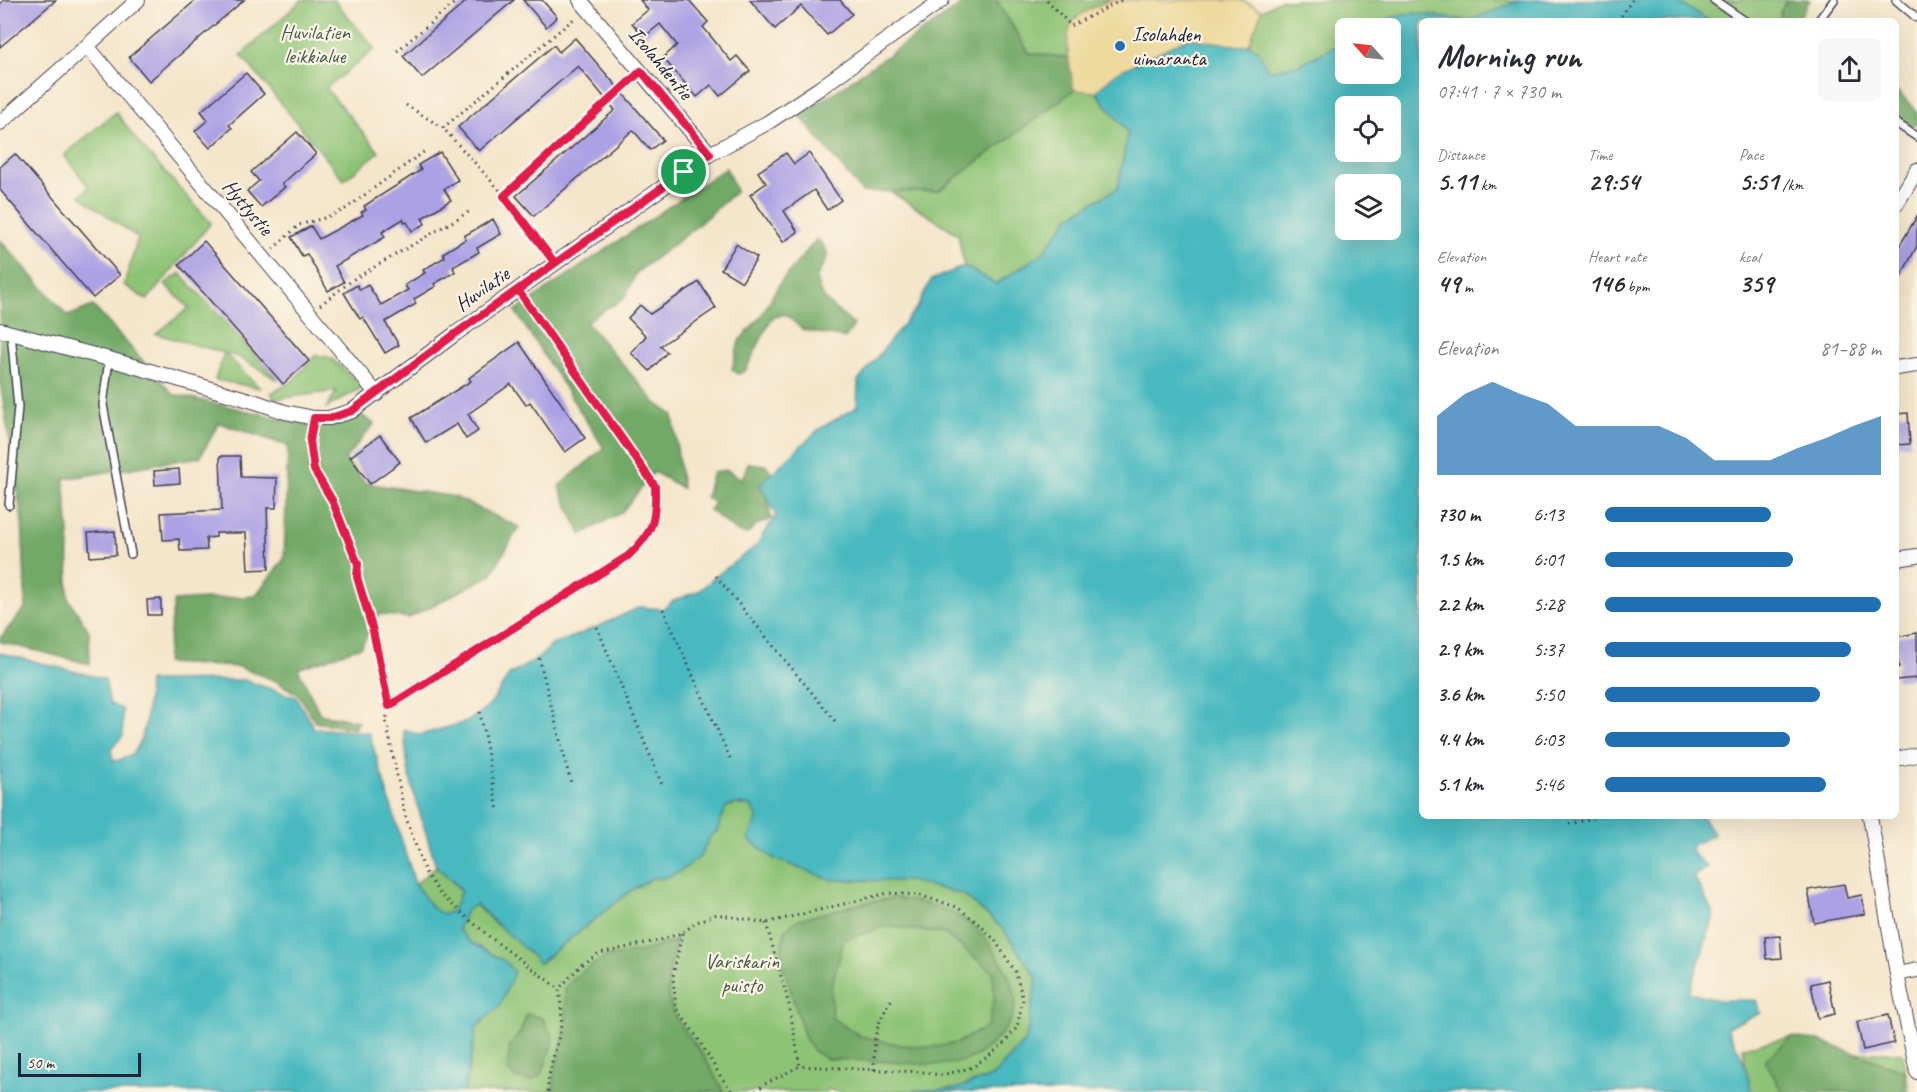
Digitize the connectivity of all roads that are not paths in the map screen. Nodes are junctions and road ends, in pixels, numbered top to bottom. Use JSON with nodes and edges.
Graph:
{"nodes":[{"id":1,"x":138,"y":0,"type":"edge"},
{"id":2,"x":942,"y":0,"type":"edge"},
{"id":3,"x":1714,"y":0,"type":"edge"},
{"id":4,"x":1834,"y":0,"type":"edge"},
{"id":5,"x":1896,"y":0,"type":"edge"},
{"id":6,"x":583,"y":4,"type":"edge"},
{"id":7,"x":1741,"y":18,"type":"edge"},
{"id":8,"x":1820,"y":18,"type":"edge"},
{"id":9,"x":1917,"y":18,"type":"edge"},
{"id":10,"x":87,"y":46,"type":"junction"},
{"id":11,"x":0,"y":123,"type":"edge"},
{"id":12,"x":1899,"y":125,"type":"edge"},
{"id":13,"x":1917,"y":137,"type":"edge"},
{"id":14,"x":710,"y":154,"type":"junction"},
{"id":15,"x":1917,"y":170,"type":"edge"},
{"id":16,"x":1899,"y":200,"type":"edge"},
{"id":17,"x":518,"y":290,"type":"junction"},
{"id":18,"x":5,"y":332,"type":"edge"},
{"id":19,"x":108,"y":359,"type":"junction"},
{"id":20,"x":1917,"y":365,"type":"edge"},
{"id":21,"x":1899,"y":368,"type":"edge"},
{"id":22,"x":377,"y":394,"type":"junction"},
{"id":23,"x":9,"y":505,"type":"dead end"},
{"id":24,"x":130,"y":554,"type":"dead end"},
{"id":25,"x":1917,"y":556,"type":"edge"},
{"id":26,"x":1899,"y":559,"type":"edge"},
{"id":27,"x":389,"y":706,"type":"road end"},
{"id":28,"x":1917,"y":755,"type":"edge"},
{"id":29,"x":1899,"y":758,"type":"edge"},
{"id":30,"x":1871,"y":819,"type":"edge"},
{"id":31,"x":1917,"y":970,"type":"edge"},
{"id":32,"x":1897,"y":974,"type":"junction"},
{"id":33,"x":1917,"y":1072,"type":"edge"}],
"edges":[{"from":1,"to":10,"type":"street"},
{"from":2,"to":14,"type":"street","name":"Huvilatie"},
{"from":3,"to":7,"type":"lane"},
{"from":4,"to":8,"type":"lane"},
{"from":5,"to":9,"type":"lane"},
{"from":6,"to":14,"type":"street","name":"Isolahdentie"},
{"from":10,"to":11,"type":"street"},
{"from":10,"to":22,"type":"street","name":"Hyttystie"},
{"from":12,"to":13,"type":"lane"},
{"from":14,"to":17,"type":"street","name":"Huvilatie"},
{"from":15,"to":16,"type":"street"},
{"from":17,"to":22,"type":"street","name":"Huvilatie"},
{"from":17,"to":27,"type":"lane"},
{"from":18,"to":19,"type":"street","name":"Huvilatie"},
{"from":18,"to":23,"type":"lane"},
{"from":19,"to":22,"type":"street","name":"Huvilatie"},
{"from":19,"to":24,"type":"lane"},
{"from":20,"to":21,"type":"street"},
{"from":25,"to":26,"type":"street"},
{"from":28,"to":29,"type":"street"},
{"from":30,"to":32,"type":"street"},
{"from":31,"to":32,"type":"street"},
{"from":32,"to":33,"type":"street"}]}
